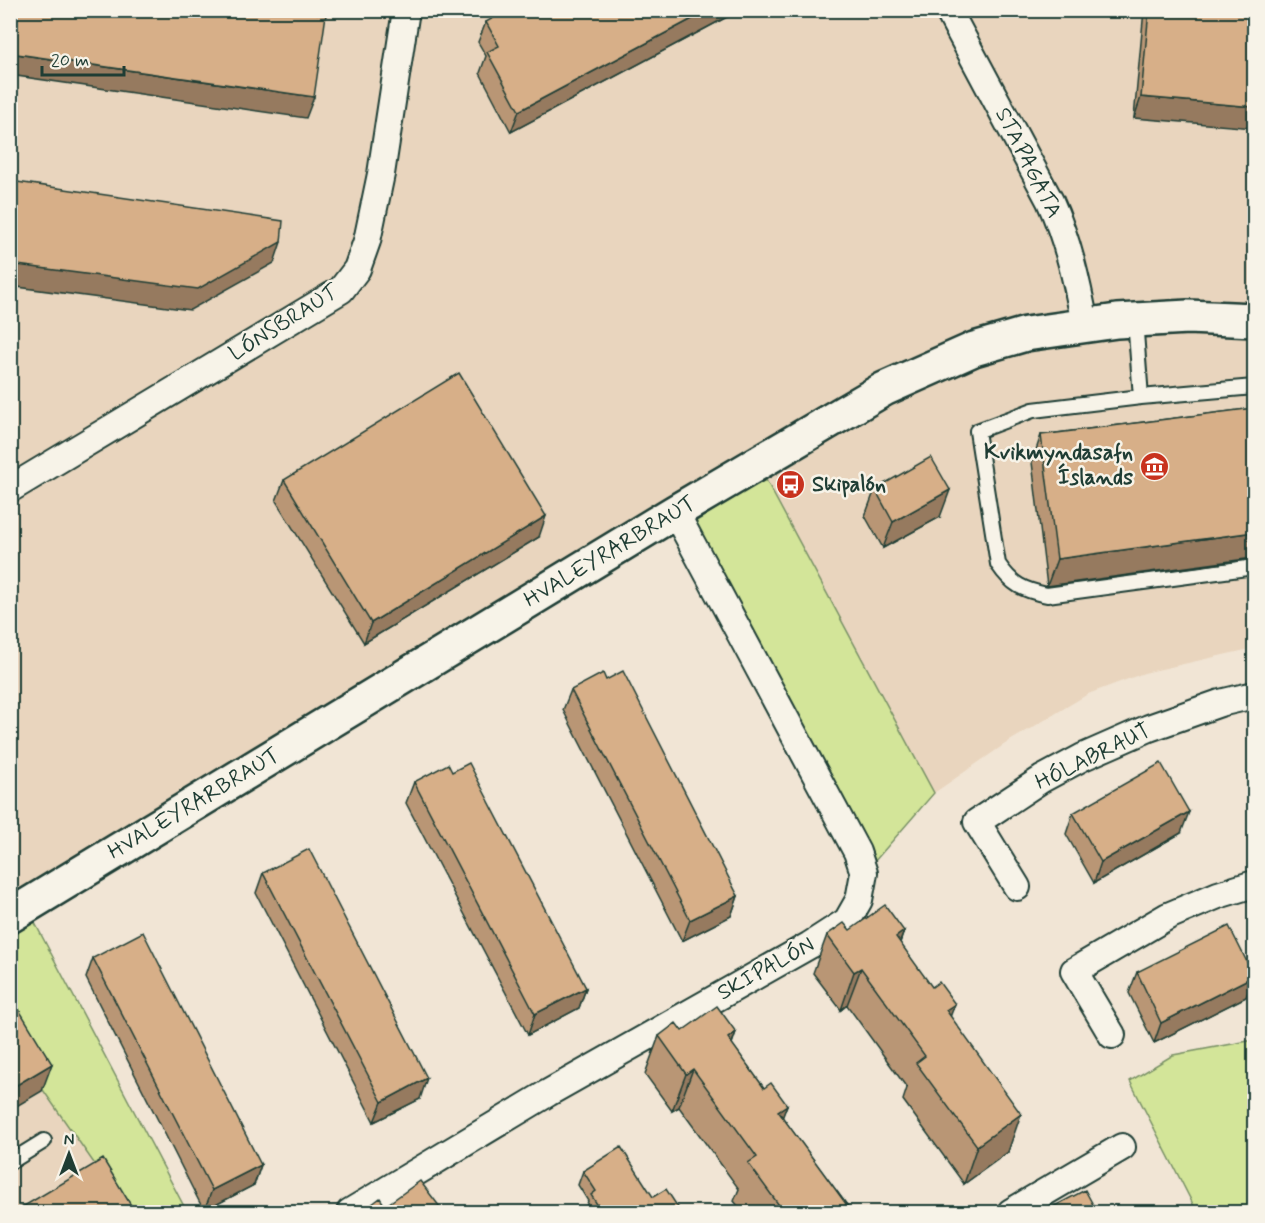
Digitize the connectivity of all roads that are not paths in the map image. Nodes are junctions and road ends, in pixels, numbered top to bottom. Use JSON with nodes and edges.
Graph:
{"nodes":[{"id":1,"x":406,"y":10,"type":"edge"},
{"id":2,"x":948,"y":10,"type":"edge"},
{"id":3,"x":1135,"y":320,"type":"junction"},
{"id":4,"x":1254,"y":320,"type":"edge"},
{"id":5,"x":1086,"y":324,"type":"junction"},
{"id":6,"x":1254,"y":387,"type":"edge"},
{"id":7,"x":1141,"y":397,"type":"junction"},
{"id":8,"x":10,"y":489,"type":"edge"},
{"id":9,"x":675,"y":512,"type":"junction"},
{"id":10,"x":1254,"y":567,"type":"edge"},
{"id":11,"x":1254,"y":695,"type":"edge"},
{"id":12,"x":1254,"y":884,"type":"edge"},
{"id":13,"x":1017,"y":887,"type":"dead end"},
{"id":14,"x":10,"y":916,"type":"edge"},
{"id":15,"x":1113,"y":1035,"type":"dead end"},
{"id":16,"x":44,"y":1141,"type":"dead end"},
{"id":17,"x":1122,"y":1147,"type":"dead end"},
{"id":18,"x":10,"y":1162,"type":"edge"},
{"id":19,"x":350,"y":1212,"type":"edge"},
{"id":20,"x":1011,"y":1212,"type":"edge"}],
"edges":[{"from":1,"to":8,"type":"street","name":"LÓNSBRAUT"},
{"from":2,"to":5,"type":"street","name":"STAPAGATA"},
{"from":3,"to":4,"type":"street","name":"HVALEYRARBRAUT"},
{"from":3,"to":5,"type":"street","name":"HVALEYRARBRAUT"},
{"from":3,"to":7,"type":"lane"},
{"from":5,"to":9,"type":"street","name":"HVALEYRARBRAUT"},
{"from":6,"to":7,"type":"lane"},
{"from":7,"to":10,"type":"lane"},
{"from":9,"to":14,"type":"street","name":"HVALEYRARBRAUT"},
{"from":9,"to":19,"type":"street","name":"SKIPALÓN"},
{"from":11,"to":13,"type":"street","name":"HÓLABRAUT"},
{"from":12,"to":15,"type":"street"},
{"from":16,"to":18,"type":"lane"},
{"from":17,"to":20,"type":"street"}]}
